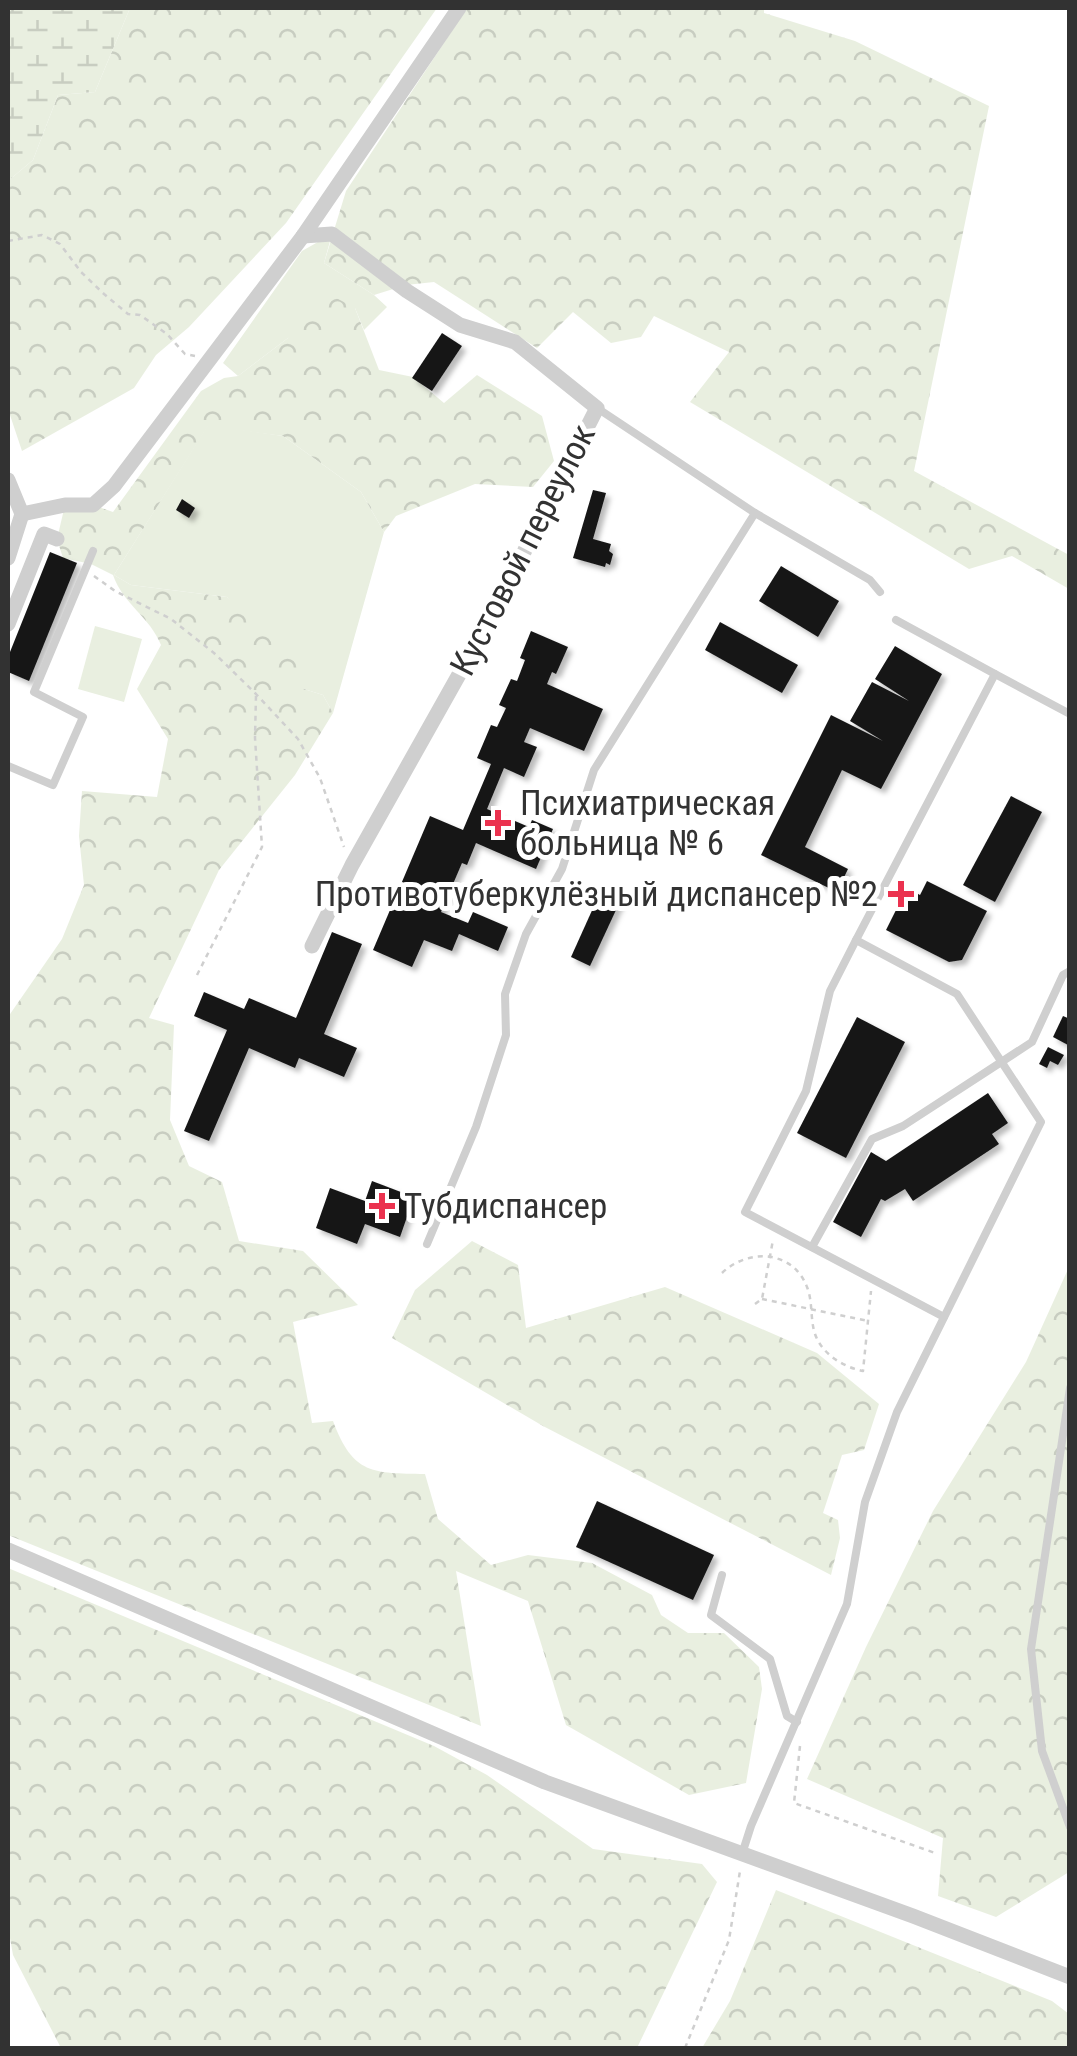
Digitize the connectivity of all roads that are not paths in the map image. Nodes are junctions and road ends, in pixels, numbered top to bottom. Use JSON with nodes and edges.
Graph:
{"nodes":[{"id":1,"x":459,"y":8,"type":"edge"},
{"id":2,"x":303,"y":236,"type":"junction"},
{"id":3,"x":597,"y":408,"type":"junction"},
{"id":4,"x":8,"y":480,"type":"edge"},
{"id":5,"x":755,"y":513,"type":"junction"},
{"id":6,"x":22,"y":514,"type":"junction"},
{"id":7,"x":58,"y":539,"type":"dead end"},
{"id":8,"x":92,"y":551,"type":"dead end"},
{"id":9,"x":8,"y":558,"type":"edge"},
{"id":10,"x":880,"y":592,"type":"dead end"},
{"id":11,"x":896,"y":620,"type":"dead end"},
{"id":12,"x":8,"y":624,"type":"edge"},
{"id":13,"x":994,"y":674,"type":"junction"},
{"id":14,"x":1070,"y":714,"type":"edge"},
{"id":15,"x":8,"y":766,"type":"edge"},
{"id":16,"x":856,"y":940,"type":"junction"},
{"id":17,"x":312,"y":946,"type":"dead end"},
{"id":18,"x":1070,"y":970,"type":"edge"},
{"id":19,"x":1002,"y":1063,"type":"junction"},
{"id":20,"x":427,"y":1244,"type":"dead end"},
{"id":21,"x":812,"y":1247,"type":"junction"},
{"id":22,"x":944,"y":1317,"type":"junction"},
{"id":23,"x":1070,"y":1388,"type":"edge"},
{"id":24,"x":8,"y":1550,"type":"edge"},
{"id":25,"x":722,"y":1575,"type":"dead end"},
{"id":26,"x":797,"y":1722,"type":"junction"},
{"id":27,"x":1070,"y":1827,"type":"edge"},
{"id":28,"x":742,"y":1854,"type":"junction"},
{"id":29,"x":1070,"y":1977,"type":"edge"}],
"edges":[{"from":1,"to":2,"type":"street"},
{"from":2,"to":3,"type":"street","name":"Кустовой переулок"},
{"from":2,"to":6,"type":"street"},
{"from":3,"to":5,"type":"lane"},
{"from":3,"to":17,"type":"street","name":"Кустовой переулок"},
{"from":4,"to":6,"type":"street"},
{"from":5,"to":10,"type":"lane"},
{"from":5,"to":20,"type":"lane"},
{"from":6,"to":9,"type":"street"},
{"from":7,"to":12,"type":"street"},
{"from":8,"to":15,"type":"lane"},
{"from":11,"to":13,"type":"lane"},
{"from":13,"to":14,"type":"lane"},
{"from":13,"to":16,"type":"lane"},
{"from":16,"to":19,"type":"lane"},
{"from":16,"to":21,"type":"lane"},
{"from":18,"to":19,"type":"lane"},
{"from":19,"to":21,"type":"lane"},
{"from":19,"to":22,"type":"lane"},
{"from":21,"to":22,"type":"lane"},
{"from":22,"to":26,"type":"lane"},
{"from":23,"to":27,"type":"lane"},
{"from":24,"to":28,"type":"street"},
{"from":25,"to":26,"type":"lane"},
{"from":26,"to":28,"type":"lane"},
{"from":28,"to":29,"type":"street"}]}
